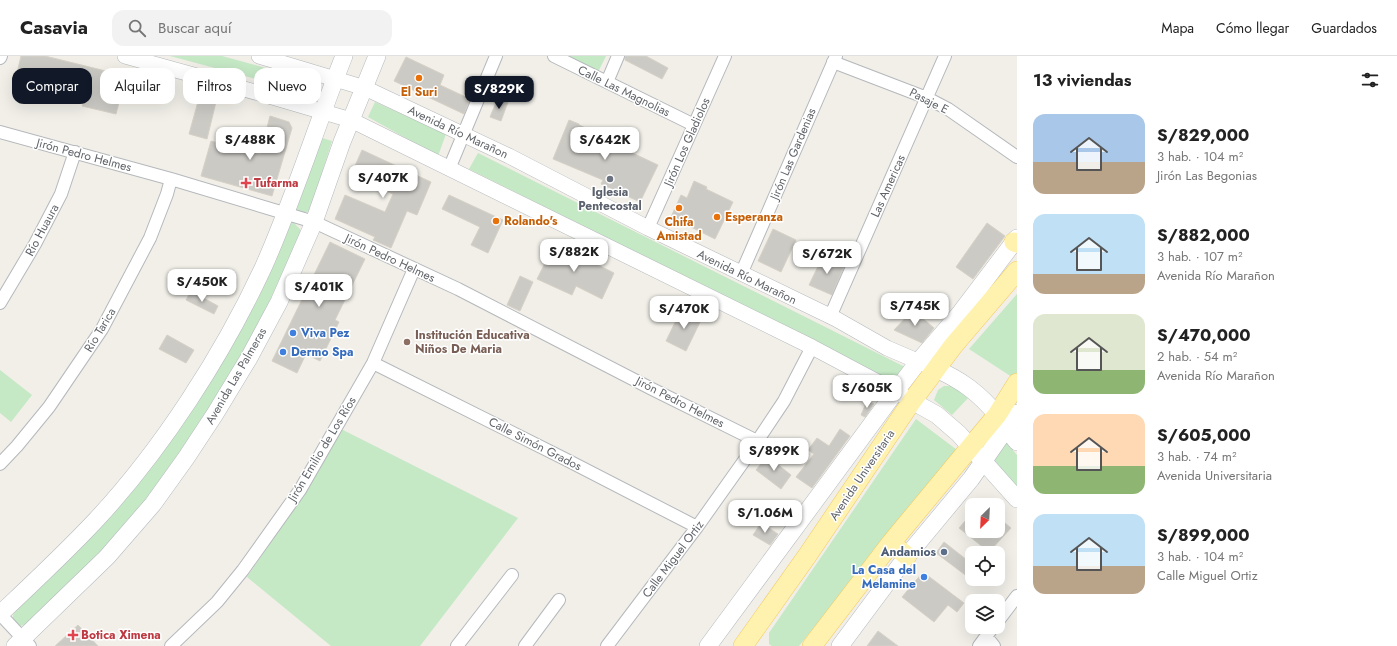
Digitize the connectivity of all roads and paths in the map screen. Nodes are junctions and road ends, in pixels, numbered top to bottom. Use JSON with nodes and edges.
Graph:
{"nodes":[{"id":1,"x":125,"y":56,"type":"edge"},
{"id":2,"x":259,"y":56,"type":"edge"},
{"id":3,"x":344,"y":56,"type":"edge"},
{"id":4,"x":377,"y":56,"type":"edge"},
{"id":5,"x":496,"y":56,"type":"edge"},
{"id":6,"x":554,"y":56,"type":"edge"},
{"id":7,"x":618,"y":56,"type":"edge"},
{"id":8,"x":725,"y":56,"type":"edge"},
{"id":9,"x":945,"y":56,"type":"edge"},
{"id":10,"x":834,"y":59,"type":"edge"},
{"id":11,"x":335,"y":78,"type":"junction"},
{"id":12,"x":606,"y":82,"type":"junction"},
{"id":13,"x":365,"y":88,"type":"junction"},
{"id":14,"x":927,"y":98,"type":"junction"},
{"id":15,"x":322,"y":112,"type":"junction"},
{"id":16,"x":351,"y":120,"type":"junction"},
{"id":17,"x":694,"y":125,"type":"junction"},
{"id":18,"x":0,"y":132,"type":"edge"},
{"id":19,"x":463,"y":134,"type":"junction"},
{"id":20,"x":75,"y":152,"type":"junction"},
{"id":21,"x":1017,"y":157,"type":"edge"},
{"id":22,"x":449,"y":168,"type":"junction"},
{"id":23,"x":171,"y":179,"type":"junction"},
{"id":24,"x":286,"y":213,"type":"junction"},
{"id":25,"x":314,"y":222,"type":"junction"},
{"id":26,"x":648,"y":228,"type":"junction"},
{"id":27,"x":1016,"y":241,"type":"edge"},
{"id":28,"x":414,"y":269,"type":"junction"},
{"id":29,"x":1017,"y":271,"type":"edge"},
{"id":30,"x":741,"y":274,"type":"junction"},
{"id":31,"x":0,"y":303,"type":"edge"},
{"id":32,"x":830,"y":317,"type":"junction"},
{"id":33,"x":812,"y":347,"type":"junction"},
{"id":34,"x":373,"y":362,"type":"junction"},
{"id":35,"x":927,"y":365,"type":"junction"},
{"id":36,"x":1017,"y":383,"type":"edge"},
{"id":37,"x":896,"y":391,"type":"junction"},
{"id":38,"x":912,"y":401,"type":"junction"},
{"id":39,"x":1017,"y":413,"type":"edge"},
{"id":40,"x":1001,"y":422,"type":"junction"},
{"id":41,"x":757,"y":441,"type":"junction"},
{"id":42,"x":1017,"y":442,"type":"edge"},
{"id":43,"x":970,"y":447,"type":"junction"},
{"id":44,"x":983,"y":461,"type":"junction"},
{"id":45,"x":0,"y":464,"type":"edge"},
{"id":46,"x":1017,"y":499,"type":"edge"},
{"id":47,"x":697,"y":528,"type":"junction"},
{"id":48,"x":891,"y":543,"type":"junction"},
{"id":49,"x":907,"y":556,"type":"junction"},
{"id":50,"x":512,"y":575,"type":"dead end"},
{"id":51,"x":1017,"y":596,"type":"edge"},
{"id":52,"x":559,"y":600,"type":"dead end"},
{"id":53,"x":1005,"y":612,"type":"edge"},
{"id":54,"x":0,"y":614,"type":"edge"},
{"id":55,"x":986,"y":636,"type":"edge"},
{"id":56,"x":749,"y":642,"type":"edge"},
{"id":57,"x":23,"y":644,"type":"edge"},
{"id":58,"x":171,"y":646,"type":"edge"},
{"id":59,"x":457,"y":646,"type":"edge"},
{"id":60,"x":525,"y":646,"type":"edge"},
{"id":61,"x":607,"y":646,"type":"edge"},
{"id":62,"x":708,"y":646,"type":"edge"},
{"id":63,"x":812,"y":646,"type":"edge"},
{"id":64,"x":840,"y":646,"type":"edge"},
{"id":65,"x":994,"y":646,"type":"edge"}],
"edges":[{"from":1,"to":15,"type":"street"},
{"from":2,"to":11,"type":"street","name":"Avenida Río Marañon"},
{"from":3,"to":11,"type":"main road"},
{"from":4,"to":13,"type":"main road","name":"Avenida Las Palmeras"},
{"from":5,"to":19,"type":"street"},
{"from":6,"to":12,"type":"street","name":"Calle Las Magnolias"},
{"from":7,"to":12,"type":"street"},
{"from":8,"to":17,"type":"street","name":"Jirón Los Gladiolos"},
{"from":9,"to":14,"type":"street","name":"Las Americas"},
{"from":10,"to":14,"type":"street","name":"Pasaje E"},
{"from":10,"to":30,"type":"street","name":"Jirón Las Gardenias"},
{"from":11,"to":13,"type":"street","name":"Avenida Río Marañon"},
{"from":11,"to":15,"type":"main road"},
{"from":12,"to":17,"type":"street","name":"Calle Las Magnolias"},
{"from":13,"to":16,"type":"main road","name":"Avenida Las Palmeras"},
{"from":13,"to":19,"type":"street","name":"Avenida Río Marañon"},
{"from":14,"to":21,"type":"street","name":"Pasaje E"},
{"from":14,"to":32,"type":"street","name":"Las Americas"},
{"from":15,"to":16,"type":"street"},
{"from":15,"to":24,"type":"main road"},
{"from":16,"to":22,"type":"street"},
{"from":16,"to":25,"type":"main road","name":"Avenida Las Palmeras"},
{"from":17,"to":26,"type":"street","name":"Jirón Los Gladiolos"},
{"from":18,"to":20,"type":"street","name":"Jirón Pedro Helmes"},
{"from":19,"to":22,"type":"street"},
{"from":19,"to":26,"type":"street","name":"Avenida Río Marañon"},
{"from":20,"to":23,"type":"street","name":"Jirón Pedro Helmes"},
{"from":20,"to":31,"type":"street","name":"Río Huaura"},
{"from":22,"to":33,"type":"street"},
{"from":23,"to":24,"type":"street","name":"Jirón Pedro Helmes"},
{"from":23,"to":45,"type":"street","name":"Río Tarica"},
{"from":24,"to":25,"type":"street","name":"Jirón Pedro Helmes"},
{"from":24,"to":54,"type":"main road"},
{"from":25,"to":28,"type":"street","name":"Jirón Pedro Helmes"},
{"from":25,"to":57,"type":"main road","name":"Avenida Las Palmeras"},
{"from":26,"to":30,"type":"street","name":"Avenida Río Marañon"},
{"from":27,"to":35,"type":"main road","name":"Avenida Universitaria"},
{"from":28,"to":34,"type":"street","name":"Jirón Emilio de Los Ríos"},
{"from":28,"to":41,"type":"street","name":"Jirón Pedro Helmes"},
{"from":29,"to":35,"type":"main road","name":"Avenida Universitaria"},
{"from":30,"to":32,"type":"street","name":"Avenida Río Marañon"},
{"from":32,"to":35,"type":"street","name":"Avenida Río Marañon"},
{"from":33,"to":37,"type":"street"},
{"from":33,"to":41,"type":"street","name":"Calle Miguel Ortiz"},
{"from":34,"to":47,"type":"street","name":"Calle Simón Grados"},
{"from":34,"to":58,"type":"street","name":"Jirón Emilio de Los Ríos"},
{"from":35,"to":37,"type":"main road","name":"Avenida Universitaria"},
{"from":35,"to":38,"type":"main road","name":"Avenida Universitaria"},
{"from":35,"to":40,"type":"main road","name":"Avenida Río Marañon"},
{"from":36,"to":40,"type":"main road"},
{"from":37,"to":38,"type":"street"},
{"from":37,"to":62,"type":"main road","name":"Avenida Universitaria"},
{"from":38,"to":43,"type":"main road"},
{"from":38,"to":56,"type":"main road","name":"Avenida Universitaria"},
{"from":39,"to":40,"type":"main road"},
{"from":40,"to":42,"type":"main road","name":"Avenida Río Marañon"},
{"from":40,"to":43,"type":"main road"},
{"from":40,"to":44,"type":"main road"},
{"from":41,"to":47,"type":"street","name":"Calle Miguel Ortiz"},
{"from":43,"to":44,"type":"main road"},
{"from":43,"to":48,"type":"main road"},
{"from":44,"to":46,"type":"main road"},
{"from":44,"to":49,"type":"main road"},
{"from":47,"to":61,"type":"street","name":"Calle Miguel Ortiz"},
{"from":48,"to":49,"type":"main road"},
{"from":48,"to":63,"type":"main road"},
{"from":49,"to":64,"type":"main road"},
{"from":50,"to":59,"type":"street"},
{"from":51,"to":53,"type":"street"},
{"from":52,"to":60,"type":"street"},
{"from":54,"to":57,"type":"street"},
{"from":55,"to":65,"type":"street"}]}
